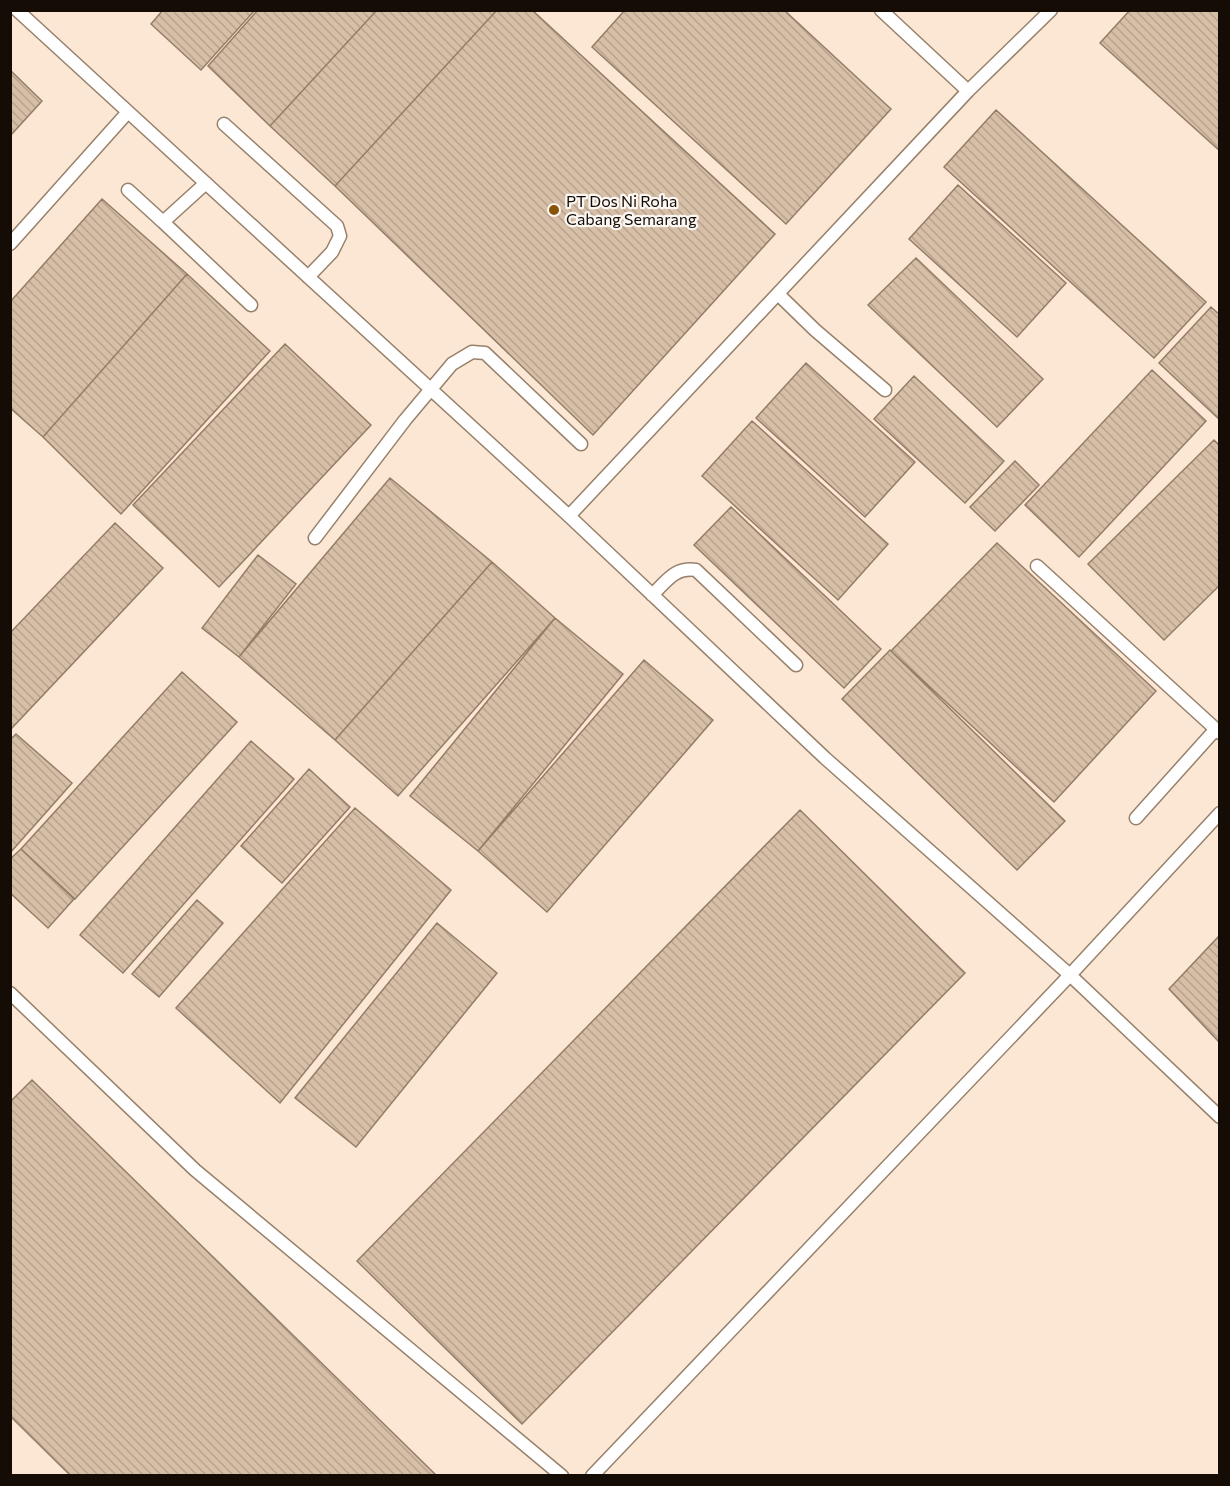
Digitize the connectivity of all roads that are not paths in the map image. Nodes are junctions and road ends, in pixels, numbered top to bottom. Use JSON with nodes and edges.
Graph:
{"nodes":[{"id":1,"x":17,"y":10,"type":"edge"},
{"id":2,"x":881,"y":10,"type":"edge"},
{"id":3,"x":1051,"y":10,"type":"edge"},
{"id":4,"x":968,"y":91,"type":"junction"},
{"id":5,"x":128,"y":112,"type":"junction"},
{"id":6,"x":224,"y":124,"type":"dead end"},
{"id":7,"x":206,"y":183,"type":"junction"},
{"id":8,"x":129,"y":190,"type":"dead end"},
{"id":9,"x":163,"y":222,"type":"junction"},
{"id":10,"x":10,"y":244,"type":"edge"},
{"id":11,"x":308,"y":277,"type":"junction"},
{"id":12,"x":778,"y":294,"type":"junction"},
{"id":13,"x":250,"y":305,"type":"dead end"},
{"id":14,"x":885,"y":390,"type":"dead end"},
{"id":15,"x":430,"y":391,"type":"junction"},
{"id":16,"x":581,"y":444,"type":"dead end"},
{"id":17,"x":569,"y":516,"type":"junction"},
{"id":18,"x":315,"y":538,"type":"dead end"},
{"id":19,"x":1037,"y":566,"type":"dead end"},
{"id":20,"x":652,"y":595,"type":"junction"},
{"id":21,"x":796,"y":665,"type":"dead end"},
{"id":22,"x":1217,"y":732,"type":"edge"},
{"id":23,"x":1220,"y":813,"type":"edge"},
{"id":24,"x":1136,"y":818,"type":"dead end"},
{"id":25,"x":1070,"y":975,"type":"junction"},
{"id":26,"x":10,"y":993,"type":"edge"},
{"id":27,"x":1220,"y":1117,"type":"edge"},
{"id":28,"x":562,"y":1476,"type":"edge"},
{"id":29,"x":592,"y":1476,"type":"edge"}],
"edges":[{"from":1,"to":5,"type":"lane"},
{"from":2,"to":4,"type":"lane"},
{"from":3,"to":4,"type":"lane"},
{"from":4,"to":12,"type":"lane"},
{"from":5,"to":7,"type":"lane"},
{"from":5,"to":10,"type":"lane"},
{"from":6,"to":11,"type":"lane"},
{"from":7,"to":9,"type":"lane"},
{"from":7,"to":11,"type":"lane"},
{"from":8,"to":9,"type":"lane"},
{"from":9,"to":13,"type":"lane"},
{"from":11,"to":15,"type":"lane"},
{"from":12,"to":14,"type":"lane"},
{"from":12,"to":17,"type":"lane"},
{"from":15,"to":16,"type":"lane"},
{"from":15,"to":17,"type":"lane"},
{"from":15,"to":18,"type":"lane"},
{"from":17,"to":20,"type":"lane"},
{"from":19,"to":22,"type":"lane"},
{"from":20,"to":21,"type":"lane"},
{"from":20,"to":25,"type":"lane"},
{"from":22,"to":24,"type":"lane"},
{"from":23,"to":25,"type":"lane"},
{"from":25,"to":27,"type":"lane"},
{"from":25,"to":29,"type":"lane"},
{"from":26,"to":28,"type":"lane"}]}
